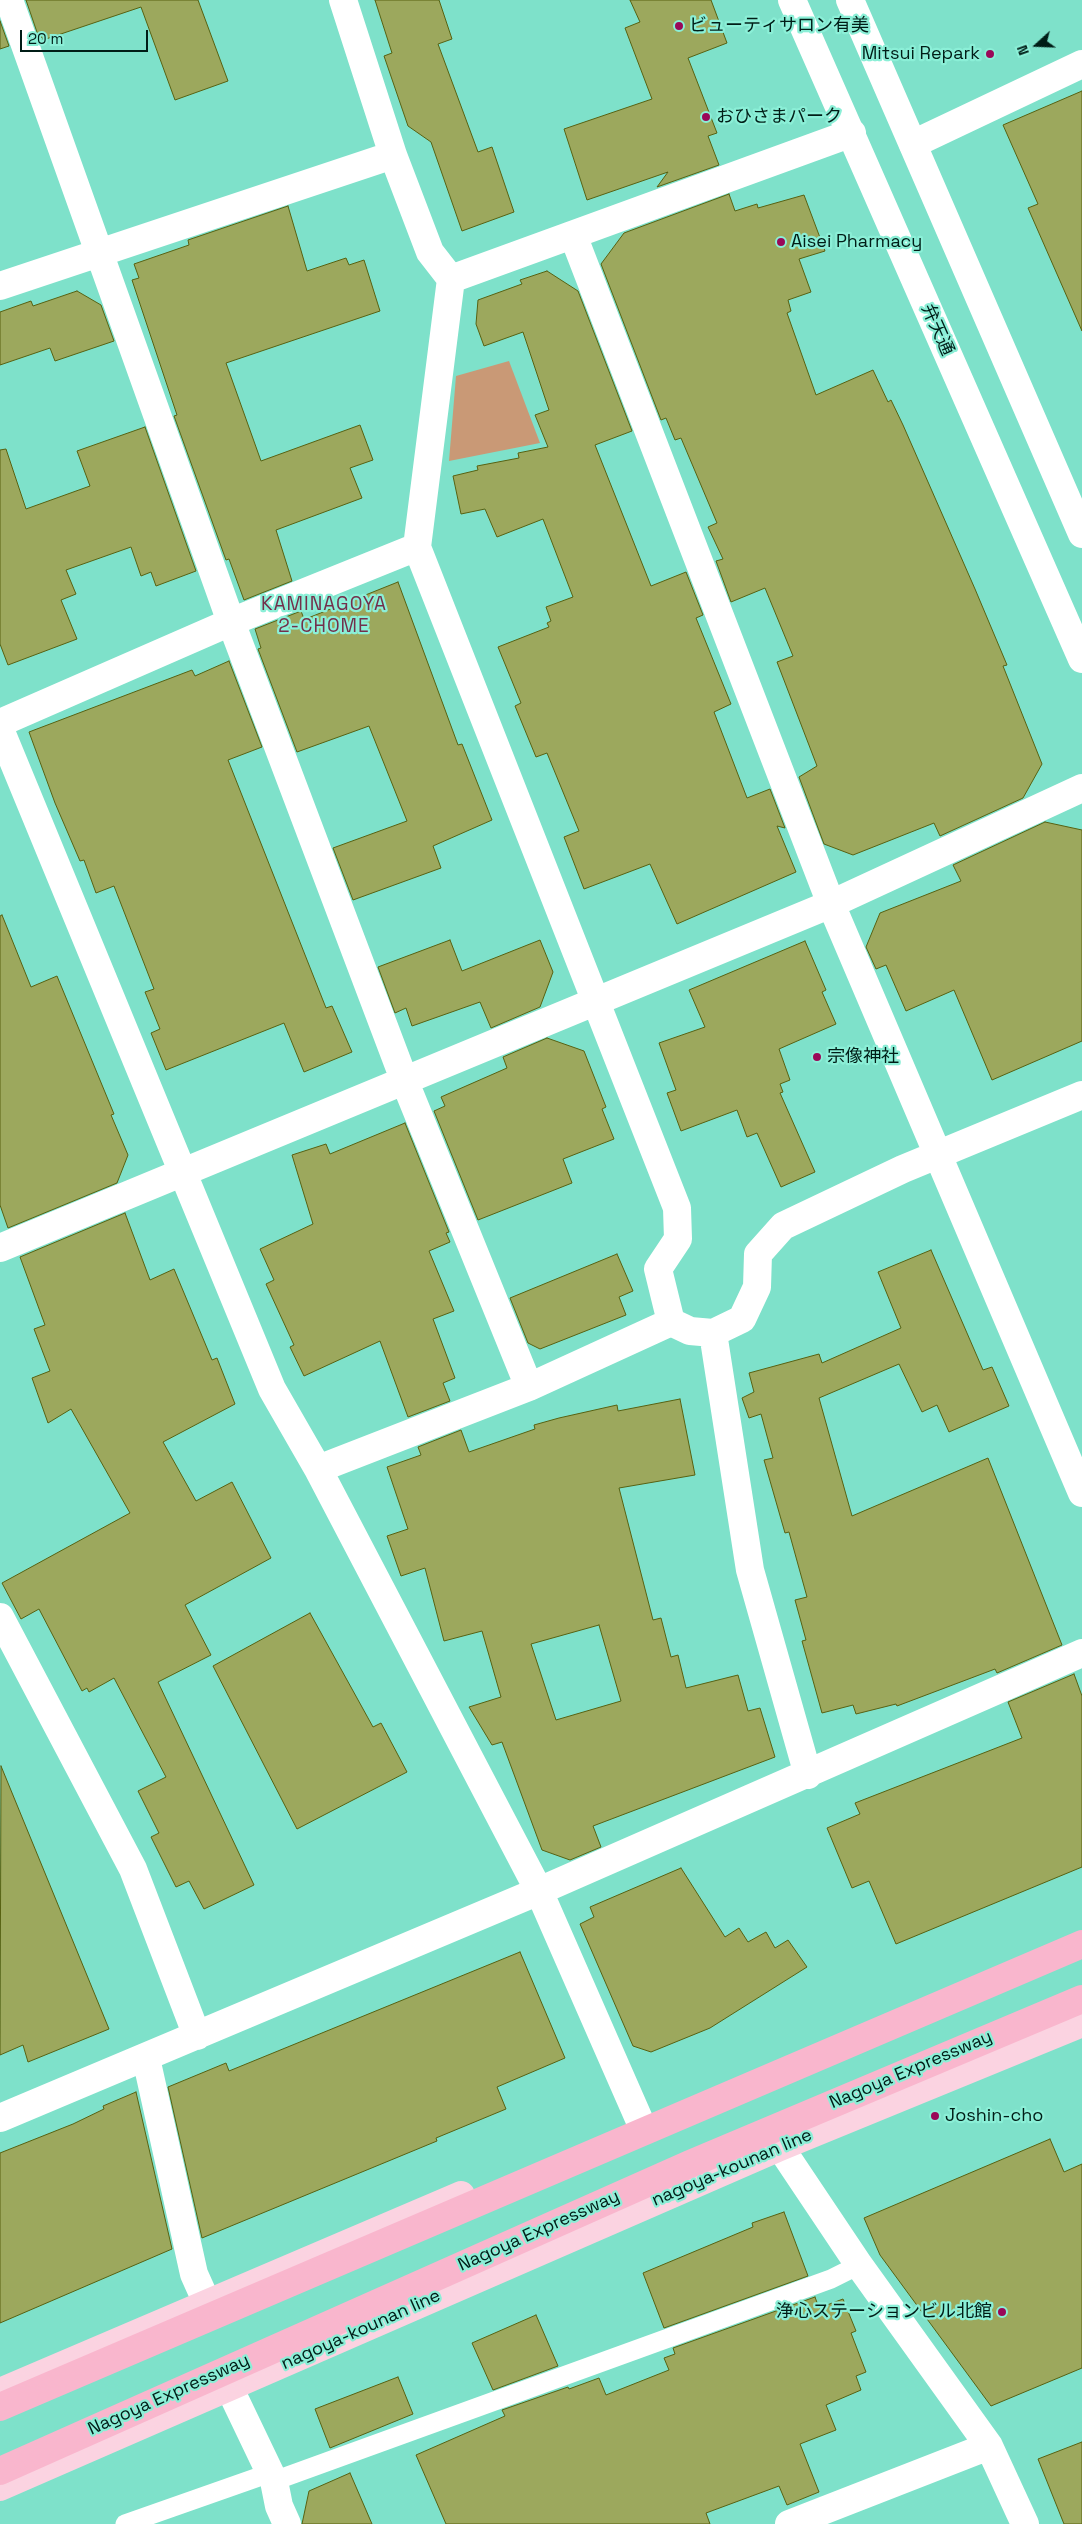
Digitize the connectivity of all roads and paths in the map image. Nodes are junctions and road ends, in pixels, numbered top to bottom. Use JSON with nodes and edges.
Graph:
{"nodes":[{"id":1,"x":9,"y":0,"type":"edge"},
{"id":2,"x":343,"y":0,"type":"edge"},
{"id":3,"x":792,"y":0,"type":"edge"},
{"id":4,"x":850,"y":0,"type":"edge"},
{"id":5,"x":1082,"y":64,"type":"edge"},
{"id":6,"x":852,"y":133,"type":"junction"},
{"id":7,"x":913,"y":144,"type":"junction"},
{"id":8,"x":393,"y":155,"type":"junction"},
{"id":9,"x":573,"y":235,"type":"junction"},
{"id":10,"x":101,"y":252,"type":"junction"},
{"id":11,"x":451,"y":279,"type":"junction"},
{"id":12,"x":0,"y":286,"type":"edge"},
{"id":13,"x":1082,"y":534,"type":"edge"},
{"id":14,"x":417,"y":547,"type":"junction"},
{"id":15,"x":230,"y":622,"type":"junction"},
{"id":16,"x":1082,"y":660,"type":"edge"},
{"id":17,"x":0,"y":723,"type":"edge"},
{"id":18,"x":0,"y":729,"type":"edge"},
{"id":19,"x":1082,"y":788,"type":"edge"},
{"id":20,"x":831,"y":904,"type":"junction"},
{"id":21,"x":596,"y":1003,"type":"junction"},
{"id":22,"x":406,"y":1082,"type":"junction"},
{"id":23,"x":1082,"y":1095,"type":"edge"},
{"id":24,"x":938,"y":1154,"type":"junction"},
{"id":25,"x":182,"y":1172,"type":"junction"},
{"id":26,"x":0,"y":1248,"type":"edge"},
{"id":27,"x":671,"y":1322,"type":"junction"},
{"id":28,"x":712,"y":1333,"type":"junction"},
{"id":29,"x":529,"y":1387,"type":"junction"},
{"id":30,"x":318,"y":1469,"type":"junction"},
{"id":31,"x":1082,"y":1493,"type":"edge"},
{"id":32,"x":0,"y":1616,"type":"edge"},
{"id":33,"x":1082,"y":1653,"type":"edge"},
{"id":34,"x":808,"y":1775,"type":"junction"},
{"id":35,"x":539,"y":1891,"type":"junction"},
{"id":36,"x":1082,"y":1934,"type":"edge"},
{"id":37,"x":1082,"y":1944,"type":"edge"},
{"id":38,"x":1082,"y":1999,"type":"edge"},
{"id":39,"x":1082,"y":2023,"type":"edge"},
{"id":40,"x":197,"y":2036,"type":"junction"},
{"id":41,"x":146,"y":2058,"type":"junction"},
{"id":42,"x":0,"y":2118,"type":"edge"},
{"id":43,"x":639,"y":2119,"type":"junction"},
{"id":44,"x":780,"y":2147,"type":"junction"},
{"id":45,"x":859,"y":2265,"type":"junction"},
{"id":46,"x":207,"y":2303,"type":"junction"},
{"id":47,"x":229,"y":2387,"type":"junction"},
{"id":48,"x":0,"y":2392,"type":"edge"},
{"id":49,"x":0,"y":2407,"type":"edge"},
{"id":50,"x":989,"y":2446,"type":"junction"},
{"id":51,"x":0,"y":2471,"type":"edge"},
{"id":52,"x":272,"y":2477,"type":"junction"},
{"id":53,"x":0,"y":2486,"type":"edge"},
{"id":54,"x":125,"y":2524,"type":"edge"},
{"id":55,"x":288,"y":2524,"type":"edge"},
{"id":56,"x":789,"y":2524,"type":"edge"},
{"id":57,"x":1025,"y":2524,"type":"edge"}],
"edges":[{"from":1,"to":10,"type":"street"},
{"from":2,"to":8,"type":"street"},
{"from":3,"to":6,"type":"street","name":"弁天通"},
{"from":4,"to":7,"type":"street"},
{"from":5,"to":7,"type":"street"},
{"from":6,"to":9,"type":"street"},
{"from":6,"to":16,"type":"street","name":"弁天通"},
{"from":7,"to":13,"type":"street"},
{"from":8,"to":10,"type":"street"},
{"from":8,"to":11,"type":"street"},
{"from":9,"to":11,"type":"street"},
{"from":9,"to":20,"type":"street"},
{"from":10,"to":12,"type":"street"},
{"from":10,"to":15,"type":"street"},
{"from":11,"to":14,"type":"street"},
{"from":14,"to":15,"type":"street"},
{"from":14,"to":21,"type":"street"},
{"from":15,"to":17,"type":"street"},
{"from":15,"to":22,"type":"street"},
{"from":18,"to":25,"type":"street"},
{"from":19,"to":20,"type":"street"},
{"from":20,"to":21,"type":"street"},
{"from":20,"to":24,"type":"street"},
{"from":21,"to":22,"type":"street"},
{"from":21,"to":27,"type":"street"},
{"from":22,"to":25,"type":"street"},
{"from":22,"to":29,"type":"street"},
{"from":23,"to":24,"type":"street"},
{"from":24,"to":28,"type":"street"},
{"from":24,"to":31,"type":"street"},
{"from":25,"to":26,"type":"street"},
{"from":25,"to":30,"type":"street"},
{"from":27,"to":28,"type":"street"},
{"from":27,"to":29,"type":"street"},
{"from":28,"to":34,"type":"street"},
{"from":29,"to":30,"type":"street"},
{"from":30,"to":35,"type":"street"},
{"from":32,"to":40,"type":"street"},
{"from":33,"to":34,"type":"street"},
{"from":34,"to":35,"type":"street"},
{"from":35,"to":40,"type":"street"},
{"from":35,"to":43,"type":"street"},
{"from":36,"to":43,"type":"main road"},
{"from":37,"to":49,"type":"highway"},
{"from":38,"to":51,"type":"highway","name":"Nagoya Expressway"},
{"from":39,"to":44,"type":"main road","name":"nagoya-kounan line"},
{"from":40,"to":41,"type":"street"},
{"from":41,"to":42,"type":"street"},
{"from":41,"to":46,"type":"street"},
{"from":43,"to":46,"type":"main road"},
{"from":44,"to":45,"type":"street"},
{"from":44,"to":47,"type":"main road","name":"nagoya-kounan line"},
{"from":45,"to":50,"type":"street"},
{"from":45,"to":52,"type":"lane"},
{"from":46,"to":48,"type":"main road"},
{"from":47,"to":52,"type":"street"},
{"from":47,"to":53,"type":"main road","name":"nagoya-kounan line"},
{"from":50,"to":56,"type":"street"},
{"from":50,"to":57,"type":"street"},
{"from":52,"to":54,"type":"lane"},
{"from":52,"to":55,"type":"street"}]}
